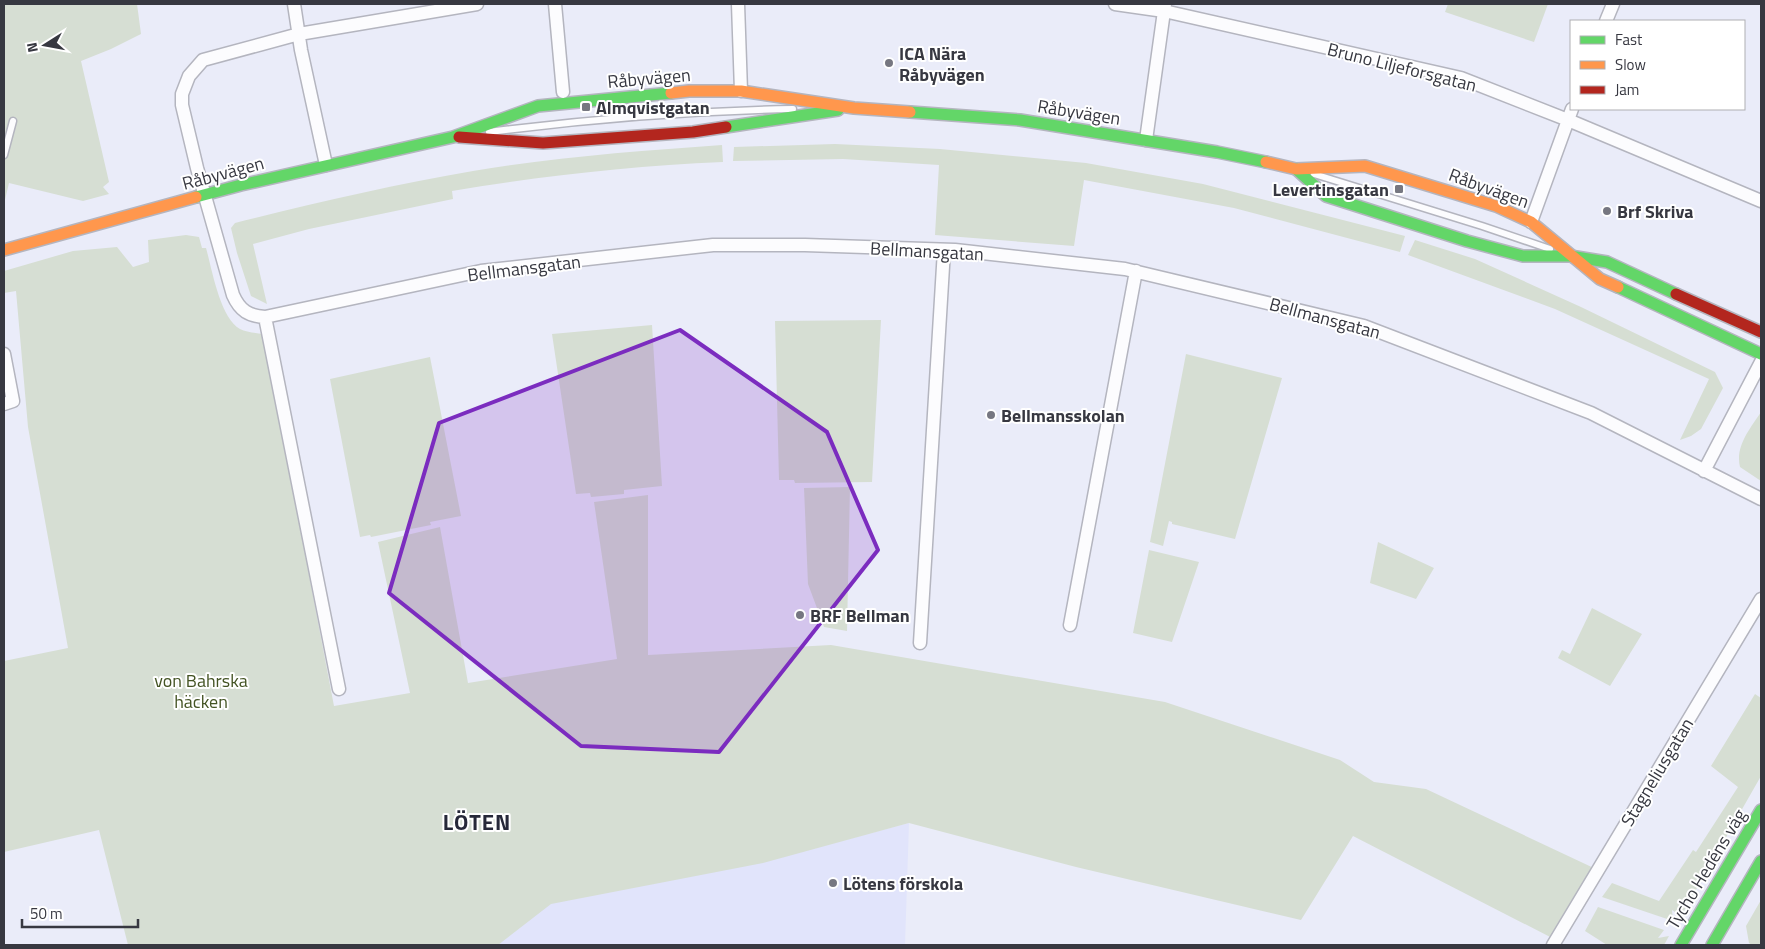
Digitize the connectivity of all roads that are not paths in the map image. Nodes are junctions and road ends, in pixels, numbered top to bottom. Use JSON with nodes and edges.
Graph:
{"nodes":[{"id":1,"x":294,"y":4,"type":"edge"},
{"id":2,"x":477,"y":4,"type":"edge"},
{"id":3,"x":555,"y":4,"type":"edge"},
{"id":4,"x":738,"y":4,"type":"edge"},
{"id":5,"x":1115,"y":4,"type":"edge"},
{"id":6,"x":1612,"y":4,"type":"edge"},
{"id":7,"x":1164,"y":7,"type":"edge"},
{"id":8,"x":1606,"y":20,"type":"edge"},
{"id":9,"x":298,"y":34,"type":"junction"},
{"id":10,"x":741,"y":91,"type":"junction"},
{"id":11,"x":563,"y":92,"type":"dead end"},
{"id":12,"x":854,"y":108,"type":"junction"},
{"id":13,"x":1570,"y":114,"type":"edge"},
{"id":14,"x":13,"y":121,"type":"dead end"},
{"id":15,"x":453,"y":137,"type":"junction"},
{"id":16,"x":1146,"y":140,"type":"junction"},
{"id":17,"x":4,"y":155,"type":"edge"},
{"id":18,"x":326,"y":165,"type":"junction"},
{"id":19,"x":1296,"y":169,"type":"junction"},
{"id":20,"x":205,"y":196,"type":"junction"},
{"id":21,"x":1761,"y":201,"type":"edge"},
{"id":22,"x":1531,"y":222,"type":"junction"},
{"id":23,"x":4,"y":250,"type":"edge"},
{"id":24,"x":944,"y":250,"type":"junction"},
{"id":25,"x":1570,"y":256,"type":"junction"},
{"id":26,"x":1136,"y":271,"type":"junction"},
{"id":27,"x":265,"y":317,"type":"junction"},
{"id":28,"x":1761,"y":332,"type":"edge"},
{"id":29,"x":4,"y":354,"type":"edge"},
{"id":30,"x":1761,"y":354,"type":"edge"},
{"id":31,"x":1761,"y":362,"type":"edge"},
{"id":32,"x":4,"y":404,"type":"edge"},
{"id":33,"x":1704,"y":471,"type":"junction"},
{"id":34,"x":1761,"y":499,"type":"edge"},
{"id":35,"x":1761,"y":599,"type":"edge"},
{"id":36,"x":1070,"y":626,"type":"dead end"},
{"id":37,"x":920,"y":643,"type":"dead end"},
{"id":38,"x":339,"y":689,"type":"dead end"},
{"id":39,"x":1761,"y":810,"type":"edge"},
{"id":40,"x":1761,"y":861,"type":"edge"},
{"id":41,"x":1553,"y":945,"type":"edge"},
{"id":42,"x":1681,"y":945,"type":"edge"},
{"id":43,"x":1712,"y":945,"type":"edge"}],
"edges":[{"from":1,"to":9,"type":"street"},
{"from":2,"to":9,"type":"street"},
{"from":3,"to":11,"type":"street"},
{"from":4,"to":10,"type":"street"},
{"from":5,"to":7,"type":"street","name":"Bruno Liljeforsgatan"},
{"from":6,"to":8,"type":"street"},
{"from":7,"to":13,"type":"street","name":"Bruno Liljeforsgatan"},
{"from":7,"to":16,"type":"street"},
{"from":9,"to":18,"type":"street"},
{"from":9,"to":20,"type":"street"},
{"from":10,"to":12,"type":"main road","name":"Råbyvägen"},
{"from":10,"to":15,"type":"main road","name":"Råbyvägen"},
{"from":12,"to":15,"type":"lane","name":"Råbyvägen"},
{"from":12,"to":15,"type":"main road","name":"Råbyvägen"},
{"from":12,"to":16,"type":"main road","name":"Råbyvägen"},
{"from":13,"to":21,"type":"street","name":"Bruno Liljeforsgatan"},
{"from":13,"to":22,"type":"street"},
{"from":14,"to":17,"type":"lane"},
{"from":15,"to":18,"type":"main road","name":"Råbyvägen"},
{"from":16,"to":19,"type":"main road","name":"Råbyvägen"},
{"from":18,"to":20,"type":"main road","name":"Råbyvägen"},
{"from":19,"to":22,"type":"main road","name":"Råbyvägen"},
{"from":19,"to":25,"type":"lane","name":"Råbyvägen"},
{"from":19,"to":25,"type":"main road","name":"Råbyvägen"},
{"from":20,"to":23,"type":"main road","name":"Råbyvägen"},
{"from":20,"to":27,"type":"street","name":"Bellmansgatan"},
{"from":22,"to":25,"type":"main road","name":"Råbyvägen"},
{"from":24,"to":26,"type":"street","name":"Bellmansgatan"},
{"from":24,"to":27,"type":"street","name":"Bellmansgatan"},
{"from":24,"to":37,"type":"street"},
{"from":25,"to":28,"type":"main road","name":"Råbyvägen"},
{"from":25,"to":30,"type":"main road","name":"Råbyvägen"},
{"from":26,"to":33,"type":"street","name":"Bellmansgatan"},
{"from":26,"to":36,"type":"street"},
{"from":27,"to":38,"type":"street"},
{"from":29,"to":32,"type":"street"},
{"from":31,"to":33,"type":"street"},
{"from":33,"to":34,"type":"street","name":"Bellmansgatan"},
{"from":35,"to":41,"type":"street","name":"Stagneliusgatan"},
{"from":39,"to":42,"type":"main road","name":"Tycho Hedéns väg"},
{"from":40,"to":43,"type":"main road"}]}
